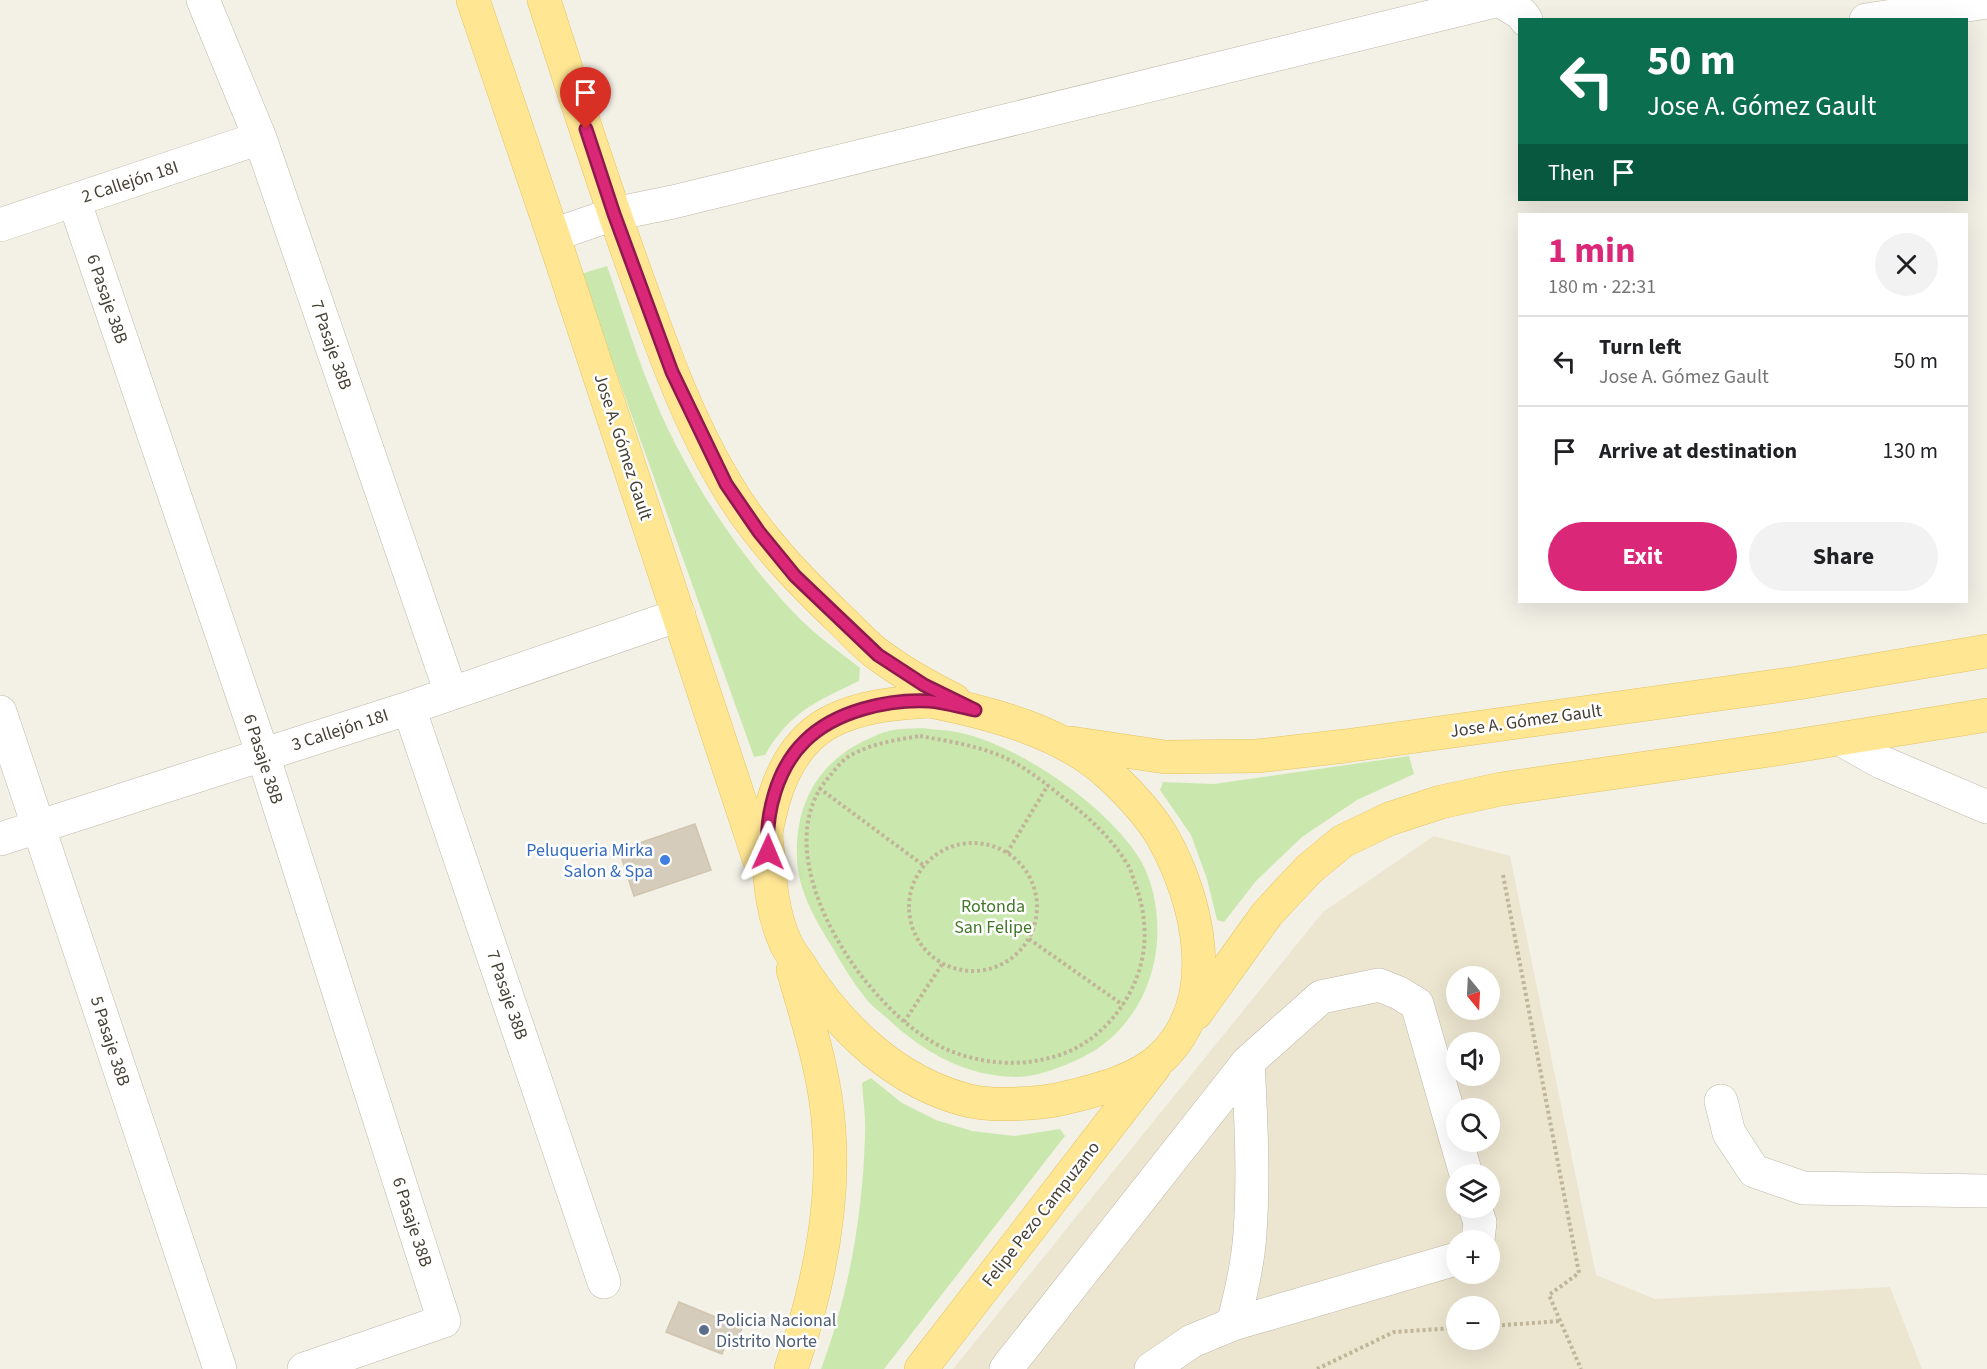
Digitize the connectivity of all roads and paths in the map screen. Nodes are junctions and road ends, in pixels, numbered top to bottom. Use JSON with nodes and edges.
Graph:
{"nodes":[{"id":1,"x":203,"y":0,"type":"edge"},
{"id":2,"x":473,"y":0,"type":"edge"},
{"id":3,"x":544,"y":0,"type":"edge"},
{"id":4,"x":1987,"y":2,"type":"edge"},
{"id":5,"x":1525,"y":18,"type":"edge"},
{"id":6,"x":1879,"y":18,"type":"edge"},
{"id":7,"x":260,"y":138,"type":"junction"},
{"id":8,"x":74,"y":200,"type":"junction"},
{"id":9,"x":614,"y":214,"type":"junction"},
{"id":10,"x":0,"y":225,"type":"edge"},
{"id":11,"x":553,"y":235,"type":"junction"},
{"id":12,"x":679,"y":615,"type":"junction"},
{"id":13,"x":1987,"y":651,"type":"edge"},
{"id":14,"x":451,"y":693,"type":"junction"},
{"id":15,"x":409,"y":708,"type":"junction"},
{"id":16,"x":975,"y":710,"type":"junction"},
{"id":17,"x":0,"y":712,"type":"edge"},
{"id":18,"x":1987,"y":715,"type":"edge"},
{"id":19,"x":1840,"y":739,"type":"junction"},
{"id":20,"x":1064,"y":742,"type":"junction"},
{"id":21,"x":263,"y":755,"type":"junction"},
{"id":22,"x":1048,"y":785,"type":"junction"},
{"id":23,"x":819,"y":788,"type":"junction"},
{"id":24,"x":1987,"y":807,"type":"edge"},
{"id":25,"x":39,"y":827,"type":"junction"},
{"id":26,"x":0,"y":839,"type":"edge"},
{"id":27,"x":1007,"y":853,"type":"junction"},
{"id":28,"x":923,"y":865,"type":"junction"},
{"id":29,"x":1503,"y":875,"type":"dead end"},
{"id":30,"x":770,"y":895,"type":"junction"},
{"id":31,"x":1029,"y":939,"type":"junction"},
{"id":32,"x":787,"y":945,"type":"junction"},
{"id":33,"x":943,"y":963,"type":"junction"},
{"id":34,"x":1123,"y":1005,"type":"junction"},
{"id":35,"x":904,"y":1022,"type":"junction"},
{"id":36,"x":1185,"y":1030,"type":"junction"},
{"id":37,"x":1160,"y":1059,"type":"junction"},
{"id":38,"x":1248,"y":1062,"type":"junction"},
{"id":39,"x":1720,"y":1101,"type":"dead end"},
{"id":40,"x":1463,"y":1164,"type":"edge"},
{"id":41,"x":1987,"y":1191,"type":"edge"},
{"id":42,"x":1446,"y":1262,"type":"edge"},
{"id":43,"x":604,"y":1282,"type":"dead end"},
{"id":44,"x":1561,"y":1321,"type":"junction"},
{"id":45,"x":1233,"y":1324,"type":"junction"},
{"id":46,"x":1500,"y":1325,"type":"edge"},
{"id":47,"x":1446,"y":1329,"type":"edge"},
{"id":48,"x":220,"y":1369,"type":"edge"},
{"id":49,"x":304,"y":1369,"type":"edge"},
{"id":50,"x":791,"y":1369,"type":"edge"},
{"id":51,"x":921,"y":1369,"type":"edge"},
{"id":52,"x":1006,"y":1369,"type":"edge"},
{"id":53,"x":1151,"y":1369,"type":"edge"},
{"id":54,"x":1317,"y":1369,"type":"edge"},
{"id":55,"x":1581,"y":1369,"type":"edge"}],
"edges":[{"from":1,"to":7,"type":"street","name":"7 Pasaje 38B"},
{"from":2,"to":11,"type":"main road","name":"Jose A. Gómez Gault"},
{"from":3,"to":9,"type":"main road"},
{"from":4,"to":6,"type":"street"},
{"from":5,"to":9,"type":"street"},
{"from":7,"to":8,"type":"street","name":"2 Callejón 18I"},
{"from":7,"to":14,"type":"street","name":"7 Pasaje 38B"},
{"from":8,"to":10,"type":"street","name":"2 Callejón 18I"},
{"from":8,"to":21,"type":"street","name":"6 Pasaje 38B"},
{"from":9,"to":11,"type":"street"},
{"from":9,"to":16,"type":"main road"},
{"from":11,"to":12,"type":"main road","name":"Jose A. Gómez Gault"},
{"from":12,"to":14,"type":"street","name":"3 Callejón 18I"},
{"from":12,"to":30,"type":"main road","name":"Jose A. Gómez Gault"},
{"from":13,"to":20,"type":"main road","name":"Jose A. Gómez Gault"},
{"from":14,"to":15,"type":"street","name":"3 Callejón 18I"},
{"from":15,"to":21,"type":"street","name":"3 Callejón 18I"},
{"from":15,"to":43,"type":"street","name":"7 Pasaje 38B"},
{"from":16,"to":20,"type":"main road"},
{"from":16,"to":30,"type":"main road"},
{"from":17,"to":25,"type":"street","name":"5 Pasaje 38B"},
{"from":18,"to":19,"type":"main road"},
{"from":19,"to":24,"type":"street"},
{"from":19,"to":36,"type":"main road"},
{"from":20,"to":36,"type":"main road"},
{"from":21,"to":25,"type":"street","name":"3 Callejón 18I"},
{"from":21,"to":49,"type":"street","name":"6 Pasaje 38B"},
{"from":22,"to":23,"type":"path"},
{"from":22,"to":27,"type":"path"},
{"from":22,"to":34,"type":"path"},
{"from":23,"to":28,"type":"path"},
{"from":23,"to":35,"type":"path"},
{"from":25,"to":26,"type":"street","name":"3 Callejón 18I"},
{"from":25,"to":48,"type":"street","name":"5 Pasaje 38B"},
{"from":27,"to":28,"type":"path"},
{"from":27,"to":31,"type":"path"},
{"from":28,"to":33,"type":"path"},
{"from":29,"to":44,"type":"path"},
{"from":30,"to":32,"type":"main road"},
{"from":31,"to":33,"type":"path"},
{"from":31,"to":34,"type":"path"},
{"from":32,"to":37,"type":"main road"},
{"from":32,"to":50,"type":"main road"},
{"from":33,"to":35,"type":"path"},
{"from":34,"to":35,"type":"path"},
{"from":36,"to":37,"type":"main road"},
{"from":37,"to":51,"type":"main road","name":"Felipe Pezo Campuzano"},
{"from":38,"to":40,"type":"street"},
{"from":38,"to":45,"type":"street"},
{"from":38,"to":52,"type":"street"},
{"from":39,"to":41,"type":"street"},
{"from":42,"to":45,"type":"street"},
{"from":44,"to":46,"type":"path"},
{"from":44,"to":55,"type":"path"},
{"from":45,"to":53,"type":"street"},
{"from":47,"to":54,"type":"path"}]}
